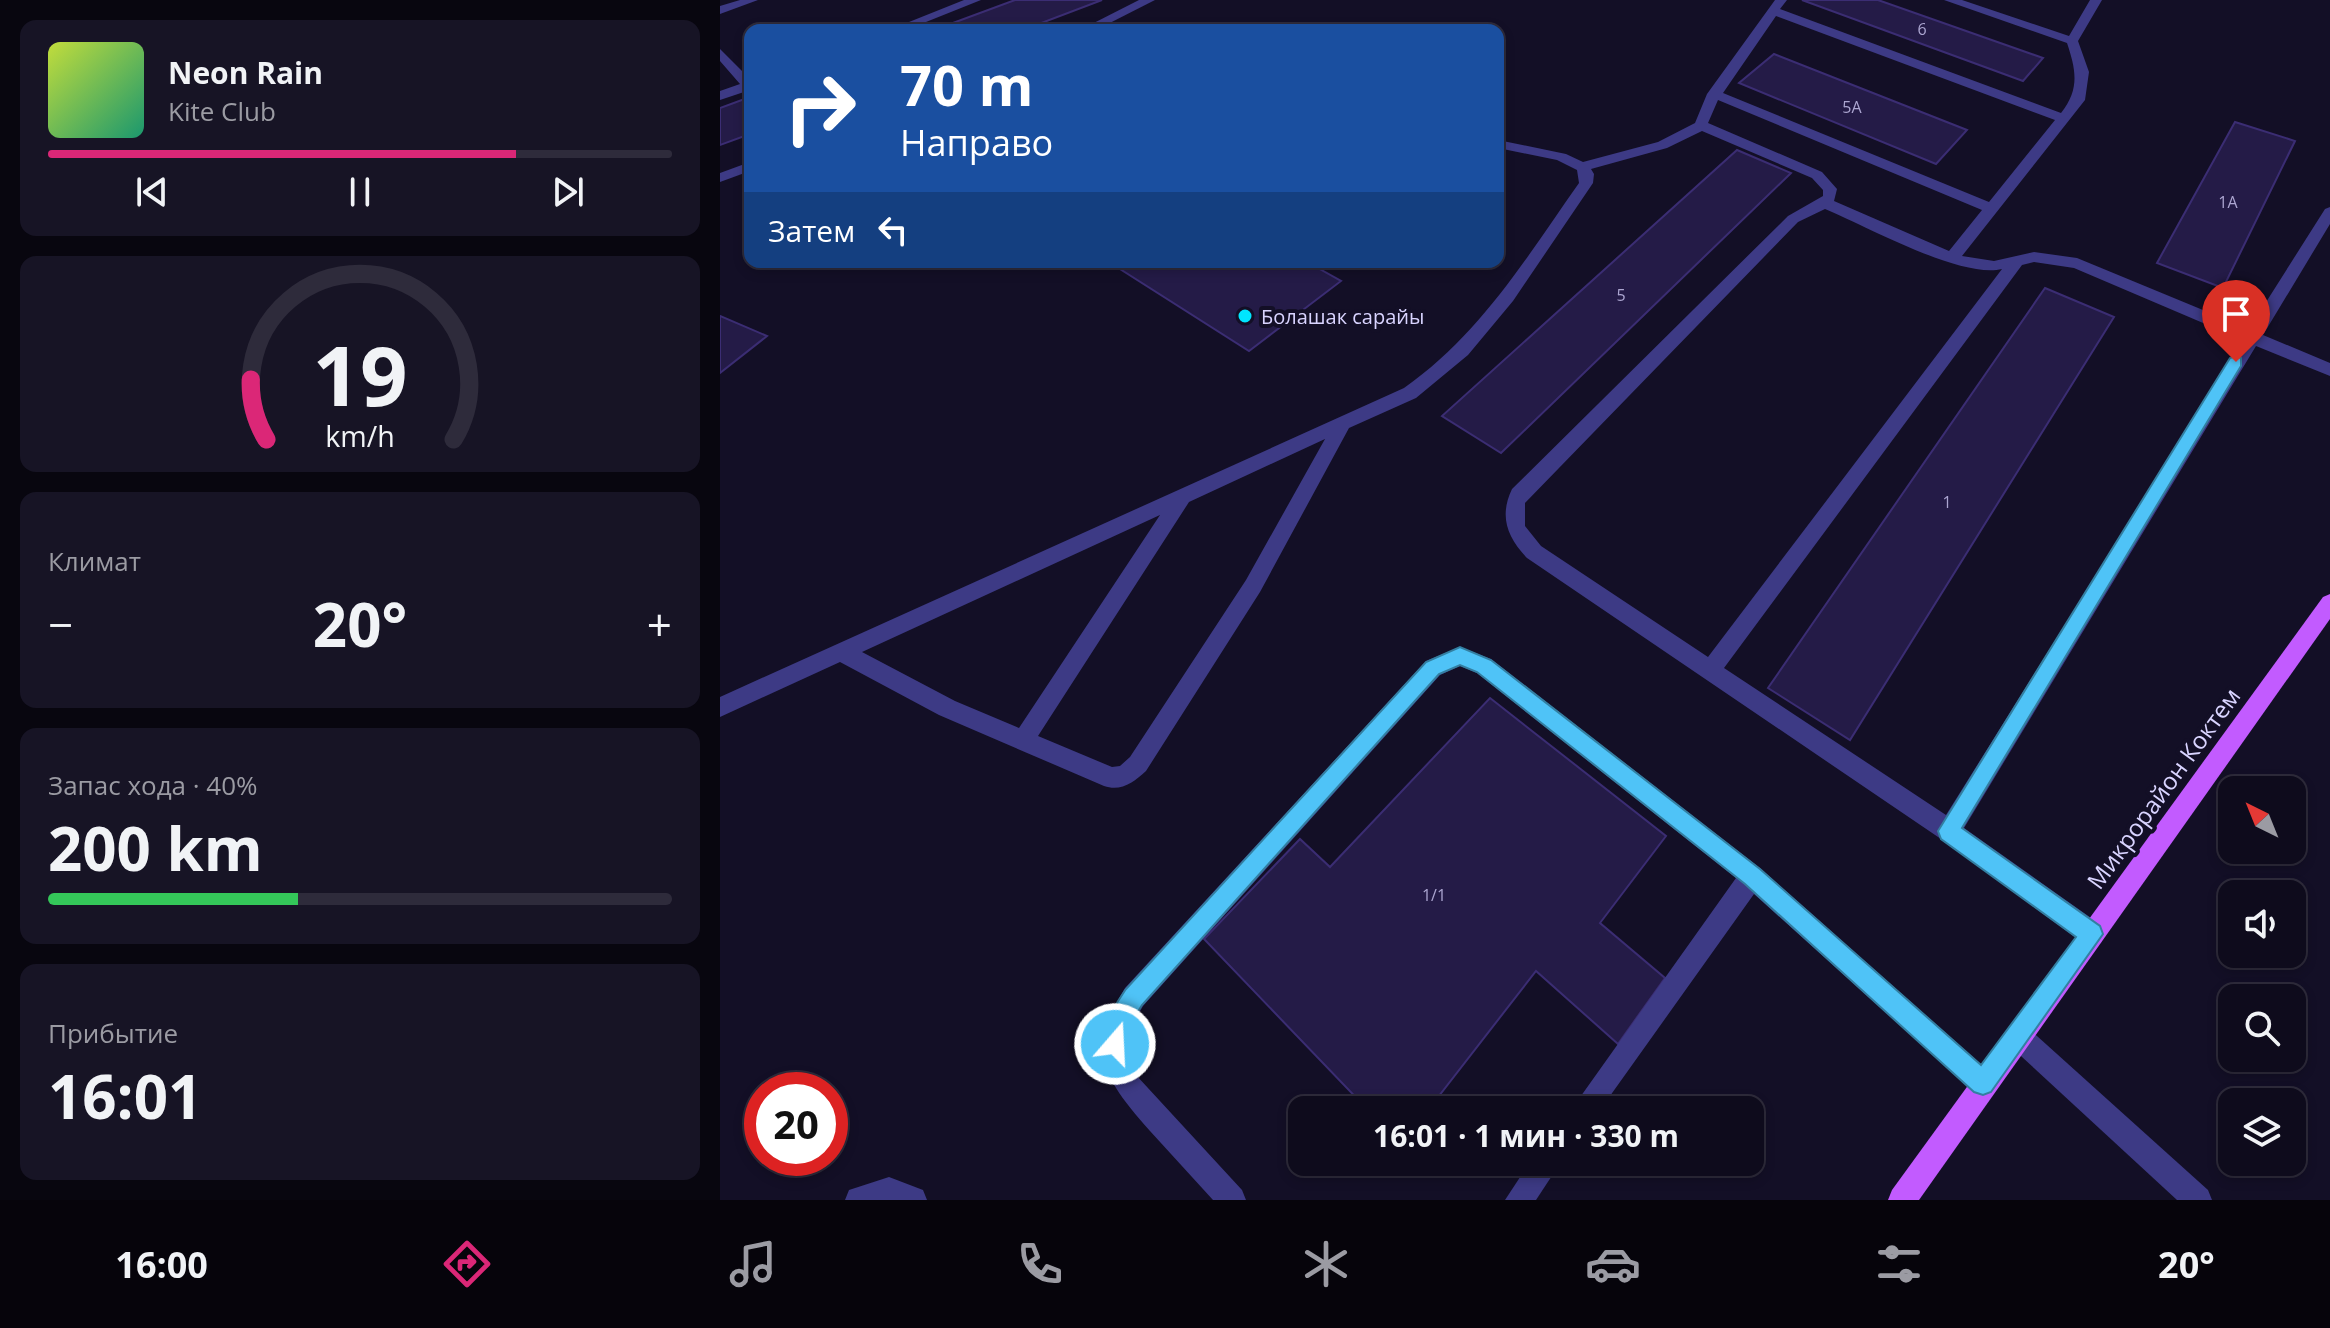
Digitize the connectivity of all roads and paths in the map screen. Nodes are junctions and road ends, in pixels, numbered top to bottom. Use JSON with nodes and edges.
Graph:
{"nodes":[{"id":1,"x":752,"y":0,"type":"edge"},
{"id":2,"x":975,"y":0,"type":"edge"},
{"id":3,"x":1149,"y":0,"type":"edge"},
{"id":4,"x":1950,"y":0,"type":"edge"},
{"id":5,"x":2096,"y":0,"type":"edge"},
{"id":6,"x":1778,"y":5,"type":"edge"},
{"id":7,"x":720,"y":10,"type":"edge"},
{"id":8,"x":911,"y":24,"type":"edge"},
{"id":9,"x":1099,"y":24,"type":"edge"},
{"id":10,"x":2072,"y":41,"type":"junction"},
{"id":11,"x":720,"y":53,"type":"edge"},
{"id":12,"x":744,"y":79,"type":"edge"},
{"id":13,"x":744,"y":87,"type":"edge"},
{"id":14,"x":1714,"y":94,"type":"junction"},
{"id":15,"x":720,"y":96,"type":"edge"},
{"id":16,"x":2063,"y":118,"type":"junction"},
{"id":17,"x":1701,"y":125,"type":"junction"},
{"id":18,"x":1504,"y":145,"type":"edge"},
{"id":19,"x":1582,"y":167,"type":"junction"},
{"id":20,"x":744,"y":168,"type":"edge"},
{"id":21,"x":720,"y":178,"type":"edge"},
{"id":22,"x":1825,"y":203,"type":"junction"},
{"id":23,"x":1993,"y":209,"type":"junction"},
{"id":24,"x":2330,"y":212,"type":"edge"},
{"id":25,"x":1952,"y":258,"type":"junction"},
{"id":26,"x":2015,"y":263,"type":"junction"},
{"id":27,"x":2252,"y":336,"type":"junction"},
{"id":28,"x":2330,"y":370,"type":"edge"},
{"id":29,"x":1343,"y":423,"type":"junction"},
{"id":30,"x":1183,"y":496,"type":"junction"},
{"id":31,"x":2330,"y":603,"type":"edge"},
{"id":32,"x":841,"y":652,"type":"junction"},
{"id":33,"x":1710,"y":671,"type":"junction"},
{"id":34,"x":720,"y":707,"type":"edge"},
{"id":35,"x":1023,"y":740,"type":"junction"},
{"id":36,"x":1949,"y":831,"type":"junction"},
{"id":37,"x":1752,"y":876,"type":"junction"},
{"id":38,"x":2092,"y":934,"type":"junction"},
{"id":39,"x":2018,"y":1036,"type":"junction"},
{"id":40,"x":1983,"y":1083,"type":"junction"},
{"id":41,"x":1594,"y":1096,"type":"edge"},
{"id":42,"x":1537,"y":1176,"type":"edge"},
{"id":43,"x":859,"y":1200,"type":"edge"},
{"id":44,"x":913,"y":1200,"type":"edge"},
{"id":45,"x":1232,"y":1200,"type":"edge"},
{"id":46,"x":1519,"y":1200,"type":"edge"},
{"id":47,"x":1902,"y":1200,"type":"edge"},
{"id":48,"x":2198,"y":1200,"type":"edge"}],
"edges":[{"from":1,"to":7,"type":"lane"},
{"from":2,"to":8,"type":"lane"},
{"from":3,"to":9,"type":"lane"},
{"from":4,"to":10,"type":"lane"},
{"from":5,"to":10,"type":"lane"},
{"from":6,"to":14,"type":"lane"},
{"from":6,"to":16,"type":"lane"},
{"from":10,"to":16,"type":"lane"},
{"from":11,"to":12,"type":"lane"},
{"from":13,"to":15,"type":"lane"},
{"from":14,"to":17,"type":"lane"},
{"from":14,"to":23,"type":"lane"},
{"from":16,"to":23,"type":"lane"},
{"from":17,"to":19,"type":"lane"},
{"from":17,"to":22,"type":"lane"},
{"from":18,"to":19,"type":"lane"},
{"from":19,"to":29,"type":"lane"},
{"from":20,"to":21,"type":"lane"},
{"from":22,"to":25,"type":"lane"},
{"from":22,"to":33,"type":"lane"},
{"from":23,"to":25,"type":"lane"},
{"from":24,"to":27,"type":"lane"},
{"from":25,"to":26,"type":"lane"},
{"from":26,"to":27,"type":"lane"},
{"from":26,"to":33,"type":"lane"},
{"from":27,"to":28,"type":"lane"},
{"from":27,"to":36,"type":"lane"},
{"from":29,"to":30,"type":"lane"},
{"from":29,"to":35,"type":"lane"},
{"from":30,"to":32,"type":"lane"},
{"from":30,"to":35,"type":"lane"},
{"from":31,"to":38,"type":"main road","name":"Микрорайон Коктем"},
{"from":32,"to":34,"type":"lane"},
{"from":32,"to":35,"type":"lane"},
{"from":33,"to":36,"type":"lane"},
{"from":36,"to":38,"type":"lane"},
{"from":37,"to":40,"type":"lane"},
{"from":37,"to":41,"type":"lane"},
{"from":37,"to":45,"type":"lane"},
{"from":38,"to":39,"type":"main road","name":"Микрорайон Коктем"},
{"from":39,"to":40,"type":"main road","name":"Микрорайон Коктем"},
{"from":39,"to":48,"type":"lane"},
{"from":40,"to":47,"type":"main road","name":"Микрорайон Коктем"},
{"from":42,"to":46,"type":"lane"},
{"from":43,"to":44,"type":"lane"}]}
